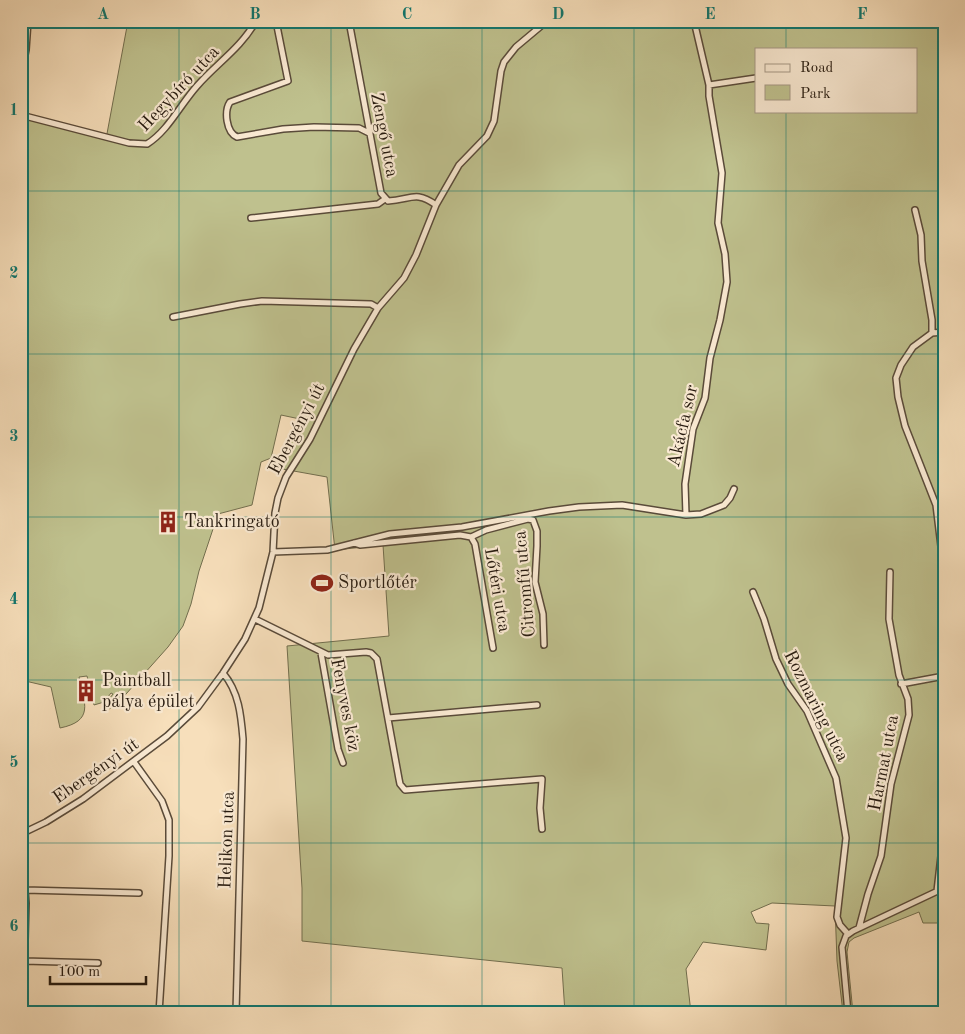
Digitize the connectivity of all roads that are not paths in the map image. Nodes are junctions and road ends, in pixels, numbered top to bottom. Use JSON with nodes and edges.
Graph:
{"nodes":[{"id":1,"x":28,"y":21,"type":"edge"},
{"id":2,"x":256,"y":21,"type":"edge"},
{"id":3,"x":276,"y":21,"type":"edge"},
{"id":4,"x":349,"y":21,"type":"edge"},
{"id":5,"x":378,"y":21,"type":"edge"},
{"id":6,"x":392,"y":21,"type":"edge"},
{"id":7,"x":547,"y":21,"type":"edge"},
{"id":8,"x":694,"y":21,"type":"edge"},
{"id":9,"x":21,"y":74,"type":"edge"},
{"id":10,"x":755,"y":78,"type":"edge"},
{"id":11,"x":709,"y":85,"type":"junction"},
{"id":12,"x":21,"y":115,"type":"edge"},
{"id":13,"x":369,"y":133,"type":"junction"},
{"id":14,"x":385,"y":199,"type":"junction"},
{"id":15,"x":436,"y":205,"type":"junction"},
{"id":16,"x":915,"y":210,"type":"dead end"},
{"id":17,"x":251,"y":218,"type":"dead end"},
{"id":18,"x":378,"y":308,"type":"junction"},
{"id":19,"x":173,"y":317,"type":"dead end"},
{"id":20,"x":944,"y":332,"type":"edge"},
{"id":21,"x":932,"y":333,"type":"junction"},
{"id":22,"x":734,"y":489,"type":"dead end"},
{"id":23,"x":686,"y":515,"type":"junction"},
{"id":24,"x":471,"y":537,"type":"junction"},
{"id":25,"x":354,"y":543,"type":"junction"},
{"id":26,"x":273,"y":552,"type":"junction"},
{"id":27,"x":944,"y":571,"type":"edge"},
{"id":28,"x":890,"y":572,"type":"dead end"},
{"id":29,"x":753,"y":592,"type":"dead end"},
{"id":30,"x":255,"y":619,"type":"junction"},
{"id":31,"x":544,"y":645,"type":"dead end"},
{"id":32,"x":493,"y":648,"type":"dead end"},
{"id":33,"x":321,"y":652,"type":"junction"},
{"id":34,"x":223,"y":673,"type":"junction"},
{"id":35,"x":944,"y":676,"type":"edge"},
{"id":36,"x":901,"y":684,"type":"junction"},
{"id":37,"x":537,"y":705,"type":"dead end"},
{"id":38,"x":388,"y":718,"type":"junction"},
{"id":39,"x":134,"y":762,"type":"junction"},
{"id":40,"x":343,"y":763,"type":"dead end"},
{"id":41,"x":542,"y":829,"type":"dead end"},
{"id":42,"x":944,"y":830,"type":"edge"},
{"id":43,"x":21,"y":834,"type":"edge"},
{"id":44,"x":21,"y":869,"type":"edge"},
{"id":45,"x":944,"y":888,"type":"edge"},
{"id":46,"x":25,"y":890,"type":"junction"},
{"id":47,"x":937,"y":891,"type":"junction"},
{"id":48,"x":139,"y":893,"type":"dead end"},
{"id":49,"x":859,"y":928,"type":"junction"},
{"id":50,"x":848,"y":934,"type":"junction"},
{"id":51,"x":24,"y":961,"type":"junction"},
{"id":52,"x":98,"y":963,"type":"dead end"},
{"id":53,"x":23,"y":1013,"type":"edge"},
{"id":54,"x":159,"y":1013,"type":"edge"},
{"id":55,"x":236,"y":1013,"type":"edge"},
{"id":56,"x":848,"y":1013,"type":"edge"}],
"edges":[{"from":1,"to":9,"type":"street"},
{"from":2,"to":12,"type":"street","name":"Hegybíró utca"},
{"from":3,"to":13,"type":"street"},
{"from":4,"to":13,"type":"street","name":"Zengő utca"},
{"from":5,"to":6,"type":"street"},
{"from":7,"to":15,"type":"street","name":"Ebergényi út"},
{"from":8,"to":11,"type":"street","name":"Akácfa sor"},
{"from":10,"to":11,"type":"street"},
{"from":11,"to":23,"type":"street","name":"Akácfa sor"},
{"from":13,"to":14,"type":"street","name":"Zengő utca"},
{"from":14,"to":15,"type":"street","name":"Zengő utca"},
{"from":14,"to":17,"type":"street"},
{"from":15,"to":18,"type":"street","name":"Ebergényi út"},
{"from":16,"to":21,"type":"street"},
{"from":18,"to":19,"type":"street"},
{"from":18,"to":26,"type":"street","name":"Ebergényi út"},
{"from":20,"to":21,"type":"street"},
{"from":21,"to":27,"type":"street"},
{"from":22,"to":23,"type":"street"},
{"from":23,"to":25,"type":"street"},
{"from":24,"to":25,"type":"street"},
{"from":24,"to":31,"type":"street","name":"Citromfű utca"},
{"from":24,"to":32,"type":"street","name":"Lőtéri utca"},
{"from":25,"to":26,"type":"street"},
{"from":26,"to":30,"type":"street","name":"Ebergényi út"},
{"from":28,"to":36,"type":"street","name":"Harmat utca"},
{"from":29,"to":50,"type":"street","name":"Rozmaring utca"},
{"from":30,"to":33,"type":"street"},
{"from":30,"to":34,"type":"street","name":"Ebergényi út"},
{"from":33,"to":38,"type":"street"},
{"from":33,"to":40,"type":"street","name":"Fenyves köz"},
{"from":34,"to":39,"type":"street","name":"Ebergényi út"},
{"from":34,"to":55,"type":"street","name":"Helikon utca"},
{"from":35,"to":36,"type":"street"},
{"from":36,"to":49,"type":"street","name":"Harmat utca"},
{"from":37,"to":38,"type":"street"},
{"from":38,"to":41,"type":"street"},
{"from":39,"to":43,"type":"street","name":"Ebergényi út"},
{"from":39,"to":54,"type":"street"},
{"from":42,"to":47,"type":"street"},
{"from":44,"to":46,"type":"street"},
{"from":45,"to":47,"type":"street"},
{"from":46,"to":48,"type":"street"},
{"from":46,"to":51,"type":"street"},
{"from":47,"to":49,"type":"street"},
{"from":49,"to":50,"type":"street"},
{"from":50,"to":56,"type":"street"},
{"from":51,"to":52,"type":"street"},
{"from":51,"to":53,"type":"street"}]}
